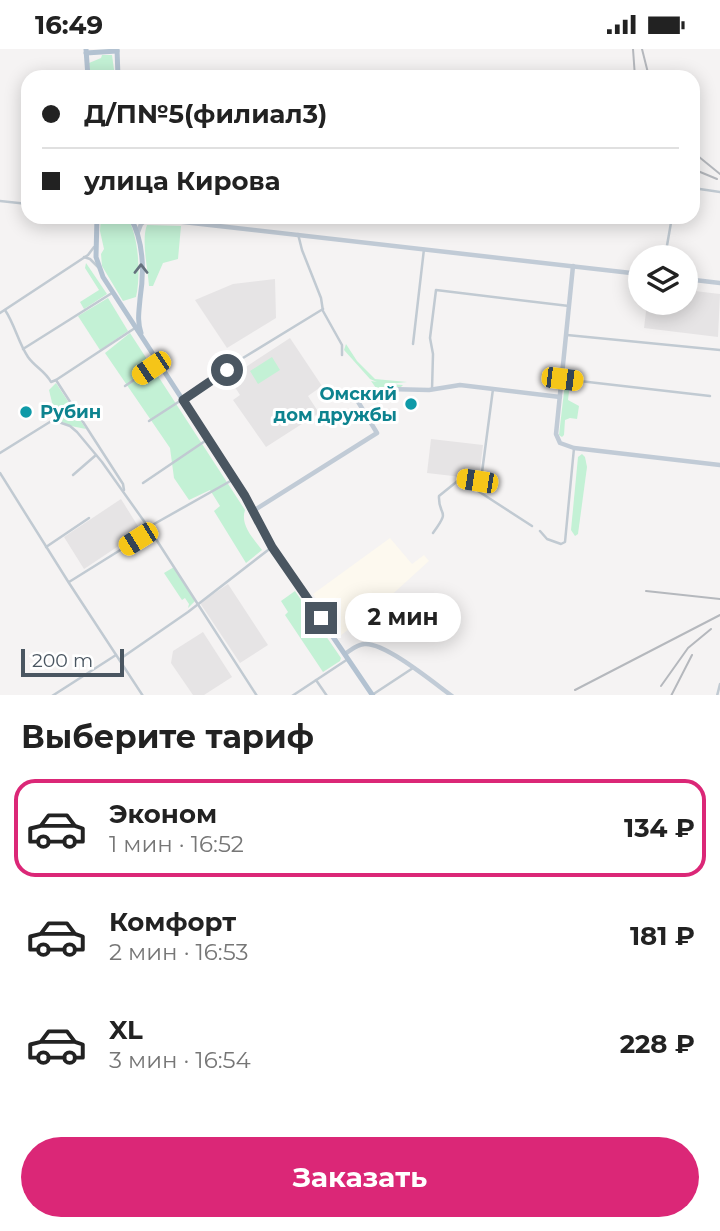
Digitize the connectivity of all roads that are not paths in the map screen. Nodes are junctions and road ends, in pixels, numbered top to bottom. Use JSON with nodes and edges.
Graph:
{"nodes":[{"id":1,"x":117,"y":50,"type":"edge"},
{"id":2,"x":86,"y":51,"type":"edge"},
{"id":3,"x":87,"y":70,"type":"edge"},
{"id":4,"x":118,"y":70,"type":"edge"},
{"id":5,"x":700,"y":189,"type":"edge"},
{"id":6,"x":720,"y":193,"type":"edge"},
{"id":7,"x":0,"y":201,"type":"edge"},
{"id":8,"x":21,"y":203,"type":"edge"},
{"id":9,"x":97,"y":224,"type":"edge"},
{"id":10,"x":134,"y":224,"type":"edge"},
{"id":11,"x":141,"y":224,"type":"edge"},
{"id":12,"x":202,"y":224,"type":"edge"},
{"id":13,"x":671,"y":224,"type":"edge"},
{"id":14,"x":138,"y":232,"type":"junction"},
{"id":15,"x":299,"y":235,"type":"junction"},
{"id":16,"x":97,"y":238,"type":"junction"},
{"id":17,"x":667,"y":245,"type":"edge"},
{"id":18,"x":424,"y":249,"type":"junction"},
{"id":19,"x":84,"y":257,"type":"junction"},
{"id":20,"x":573,"y":265,"type":"junction"},
{"id":21,"x":98,"y":267,"type":"junction"},
{"id":22,"x":628,"y":272,"type":"edge"},
{"id":23,"x":698,"y":280,"type":"edge"},
{"id":24,"x":720,"y":283,"type":"edge"},
{"id":25,"x":113,"y":292,"type":"junction"},
{"id":26,"x":121,"y":305,"type":"junction"},
{"id":27,"x":569,"y":306,"type":"junction"},
{"id":28,"x":139,"y":307,"type":"junction"},
{"id":29,"x":323,"y":309,"type":"junction"},
{"id":30,"x":5,"y":310,"type":"junction"},
{"id":31,"x":0,"y":313,"type":"edge"},
{"id":32,"x":136,"y":328,"type":"junction"},
{"id":33,"x":142,"y":335,"type":"junction"},
{"id":34,"x":566,"y":335,"type":"junction"},
{"id":35,"x":413,"y":344,"type":"dead end"},
{"id":36,"x":23,"y":349,"type":"junction"},
{"id":37,"x":720,"y":351,"type":"edge"},
{"id":38,"x":342,"y":355,"type":"dead end"},
{"id":39,"x":159,"y":363,"type":"junction"},
{"id":40,"x":562,"y":379,"type":"junction"},
{"id":41,"x":56,"y":380,"type":"junction"},
{"id":42,"x":125,"y":386,"type":"dead end"},
{"id":43,"x":493,"y":389,"type":"junction"},
{"id":44,"x":432,"y":390,"type":"junction"},
{"id":45,"x":710,"y":396,"type":"dead end"},
{"id":46,"x":560,"y":397,"type":"junction"},
{"id":47,"x":183,"y":400,"type":"junction"},
{"id":48,"x":149,"y":421,"type":"dead end"},
{"id":49,"x":208,"y":439,"type":"junction"},
{"id":50,"x":574,"y":448,"type":"junction"},
{"id":51,"x":0,"y":453,"type":"edge"},
{"id":52,"x":96,"y":455,"type":"junction"},
{"id":53,"x":720,"y":465,"type":"edge"},
{"id":54,"x":0,"y":473,"type":"edge"},
{"id":55,"x":73,"y":475,"type":"dead end"},
{"id":56,"x":234,"y":479,"type":"junction"},
{"id":57,"x":477,"y":481,"type":"junction"},
{"id":58,"x":143,"y":483,"type":"dead end"},
{"id":59,"x":125,"y":494,"type":"junction"},
{"id":60,"x":253,"y":511,"type":"junction"},
{"id":61,"x":89,"y":518,"type":"dead end"},
{"id":62,"x":532,"y":526,"type":"dead end"},
{"id":63,"x":150,"y":527,"type":"junction"},
{"id":64,"x":540,"y":531,"type":"dead end"},
{"id":65,"x":433,"y":533,"type":"dead end"},
{"id":66,"x":46,"y":547,"type":"junction"},
{"id":67,"x":272,"y":547,"type":"junction"},
{"id":68,"x":69,"y":583,"type":"junction"},
{"id":69,"x":198,"y":603,"type":"junction"},
{"id":70,"x":116,"y":655,"type":"junction"},
{"id":71,"x":346,"y":657,"type":"junction"},
{"id":72,"x":120,"y":660,"type":"junction"},
{"id":73,"x":413,"y":668,"type":"junction"},
{"id":74,"x":316,"y":680,"type":"junction"},
{"id":75,"x":720,"y":684,"type":"edge"},
{"id":76,"x":141,"y":691,"type":"junction"},
{"id":77,"x":52,"y":695,"type":"edge"},
{"id":78,"x":133,"y":695,"type":"edge"},
{"id":79,"x":144,"y":695,"type":"edge"},
{"id":80,"x":257,"y":695,"type":"edge"},
{"id":81,"x":292,"y":695,"type":"edge"},
{"id":82,"x":327,"y":695,"type":"edge"},
{"id":83,"x":372,"y":695,"type":"edge"},
{"id":84,"x":452,"y":695,"type":"edge"},
{"id":85,"x":716,"y":695,"type":"edge"}],
"edges":[{"from":1,"to":2,"type":"main road"},
{"from":1,"to":4,"type":"main road"},
{"from":2,"to":3,"type":"main road"},
{"from":5,"to":6,"type":"street"},
{"from":7,"to":8,"type":"street"},
{"from":9,"to":16,"type":"main road"},
{"from":10,"to":14,"type":"main road"},
{"from":11,"to":14,"type":"main road"},
{"from":12,"to":15,"type":"main road"},
{"from":13,"to":17,"type":"street"},
{"from":28,"to":14,"type":"main road","one_way":true},
{"from":15,"to":18,"type":"main road"},
{"from":15,"to":29,"type":"street"},
{"from":16,"to":19,"type":"street"},
{"from":16,"to":21,"type":"main road"},
{"from":18,"to":20,"type":"main road"},
{"from":18,"to":35,"type":"street"},
{"from":19,"to":21,"type":"street"},
{"from":19,"to":30,"type":"street"},
{"from":20,"to":22,"type":"main road"},
{"from":20,"to":27,"type":"main road"},
{"from":21,"to":25,"type":"main road"},
{"from":23,"to":24,"type":"main road"},
{"from":25,"to":26,"type":"main road"},
{"from":25,"to":36,"type":"street"},
{"from":26,"to":28,"type":"main road"},
{"from":26,"to":32,"type":"main road"},
{"from":27,"to":34,"type":"main road"},
{"from":27,"to":44,"type":"street"},
{"from":28,"to":33,"type":"main road"},
{"from":29,"to":38,"type":"street"},
{"from":29,"to":47,"type":"street"},
{"from":30,"to":31,"type":"street"},
{"from":30,"to":36,"type":"street"},
{"from":32,"to":33,"type":"main road"},
{"from":32,"to":41,"type":"street"},
{"from":33,"to":39,"type":"main road"},
{"from":34,"to":37,"type":"street"},
{"from":34,"to":40,"type":"main road"},
{"from":36,"to":41,"type":"street"},
{"from":39,"to":42,"type":"street"},
{"from":39,"to":47,"type":"main road"},
{"from":40,"to":45,"type":"street"},
{"from":40,"to":46,"type":"main road"},
{"from":41,"to":59,"type":"street"},
{"from":43,"to":44,"type":"main road"},
{"from":43,"to":46,"type":"main road"},
{"from":43,"to":57,"type":"street"},
{"from":44,"to":60,"type":"main road"},
{"from":46,"to":50,"type":"main road"},
{"from":47,"to":48,"type":"street"},
{"from":47,"to":49,"type":"main road"},
{"from":49,"to":56,"type":"main road"},
{"from":49,"to":58,"type":"street"},
{"from":50,"to":53,"type":"main road"},
{"from":50,"to":64,"type":"street"},
{"from":51,"to":52,"type":"street"},
{"from":52,"to":55,"type":"street"},
{"from":52,"to":59,"type":"street"},
{"from":54,"to":66,"type":"street"},
{"from":56,"to":60,"type":"main road"},
{"from":56,"to":63,"type":"street"},
{"from":57,"to":62,"type":"street"},
{"from":57,"to":65,"type":"street"},
{"from":59,"to":63,"type":"street"},
{"from":60,"to":67,"type":"main road"},
{"from":61,"to":66,"type":"street"},
{"from":63,"to":68,"type":"street"},
{"from":63,"to":69,"type":"street"},
{"from":66,"to":68,"type":"street"},
{"from":67,"to":69,"type":"street"},
{"from":67,"to":71,"type":"main road"},
{"from":68,"to":70,"type":"street"},
{"from":69,"to":72,"type":"street"},
{"from":69,"to":80,"type":"street"},
{"from":70,"to":72,"type":"street"},
{"from":70,"to":77,"type":"street"},
{"from":71,"to":73,"type":"main road"},
{"from":71,"to":74,"type":"street"},
{"from":71,"to":83,"type":"main road"},
{"from":72,"to":76,"type":"street"},
{"from":73,"to":83,"type":"street"},
{"from":73,"to":84,"type":"main road"},
{"from":74,"to":81,"type":"street"},
{"from":74,"to":82,"type":"street"},
{"from":75,"to":85,"type":"street"},
{"from":76,"to":78,"type":"street"},
{"from":76,"to":79,"type":"street"}]}
